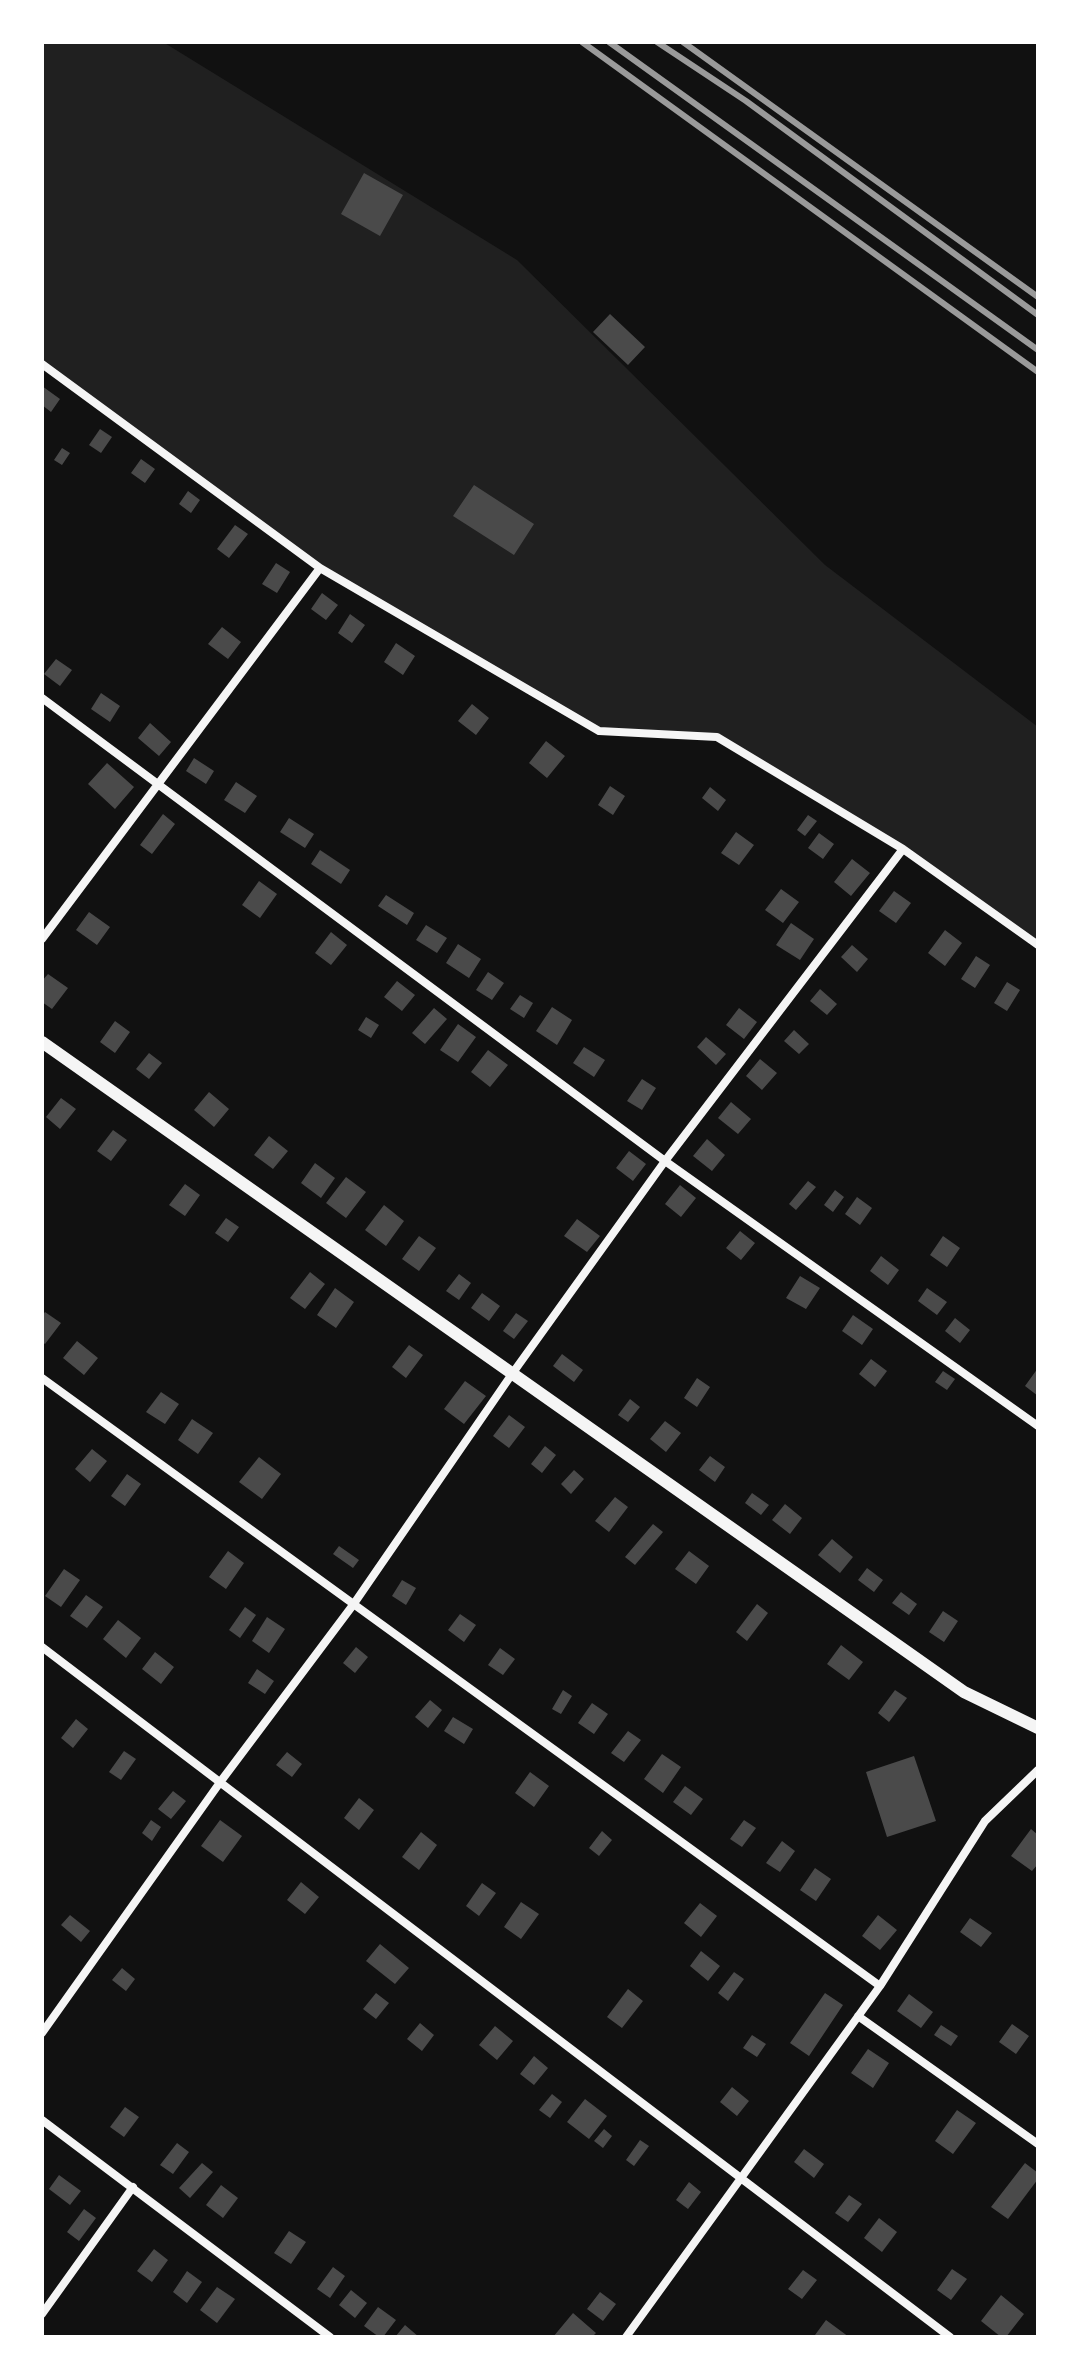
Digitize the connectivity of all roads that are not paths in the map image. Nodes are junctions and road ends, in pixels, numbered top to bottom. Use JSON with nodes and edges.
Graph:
{"nodes":[{"id":1,"x":42,"y":364,"type":"edge"},
{"id":2,"x":320,"y":568,"type":"junction"},
{"id":3,"x":42,"y":698,"type":"edge"},
{"id":4,"x":159,"y":785,"type":"junction"},
{"id":5,"x":903,"y":849,"type":"junction"},
{"id":6,"x":42,"y":939,"type":"edge"},
{"id":7,"x":1038,"y":945,"type":"edge"},
{"id":8,"x":42,"y":1042,"type":"edge"},
{"id":9,"x":665,"y":1161,"type":"junction"},
{"id":10,"x":512,"y":1374,"type":"junction"},
{"id":11,"x":42,"y":1378,"type":"edge"},
{"id":12,"x":1038,"y":1426,"type":"edge"},
{"id":13,"x":353,"y":1605,"type":"junction"},
{"id":14,"x":42,"y":1647,"type":"edge"},
{"id":15,"x":1038,"y":1728,"type":"edge"},
{"id":16,"x":1038,"y":1770,"type":"edge"},
{"id":17,"x":221,"y":1781,"type":"junction"},
{"id":18,"x":880,"y":1986,"type":"junction"},
{"id":19,"x":858,"y":2016,"type":"junction"},
{"id":20,"x":42,"y":2033,"type":"edge"},
{"id":21,"x":42,"y":2120,"type":"edge"},
{"id":22,"x":1038,"y":2144,"type":"edge"},
{"id":23,"x":740,"y":2178,"type":"junction"},
{"id":24,"x":133,"y":2187,"type":"junction"},
{"id":25,"x":42,"y":2314,"type":"edge"},
{"id":26,"x":629,"y":2333,"type":"edge"},
{"id":27,"x":330,"y":2337,"type":"edge"},
{"id":28,"x":639,"y":2337,"type":"edge"},
{"id":29,"x":950,"y":2337,"type":"edge"}],
"edges":[{"from":1,"to":2,"type":"street"},
{"from":2,"to":4,"type":"street"},
{"from":2,"to":5,"type":"street"},
{"from":3,"to":4,"type":"street"},
{"from":4,"to":6,"type":"street"},
{"from":4,"to":9,"type":"street"},
{"from":5,"to":7,"type":"street"},
{"from":5,"to":9,"type":"street"},
{"from":8,"to":10,"type":"main road"},
{"from":9,"to":10,"type":"street"},
{"from":9,"to":12,"type":"street"},
{"from":10,"to":13,"type":"street"},
{"from":10,"to":15,"type":"main road"},
{"from":11,"to":13,"type":"street"},
{"from":13,"to":17,"type":"street"},
{"from":13,"to":18,"type":"street"},
{"from":14,"to":17,"type":"street"},
{"from":16,"to":18,"type":"street"},
{"from":17,"to":20,"type":"street"},
{"from":17,"to":23,"type":"street"},
{"from":18,"to":19,"type":"street"},
{"from":19,"to":22,"type":"street"},
{"from":19,"to":23,"type":"street"},
{"from":21,"to":24,"type":"street"},
{"from":23,"to":26,"type":"street"},
{"from":23,"to":29,"type":"street"},
{"from":24,"to":25,"type":"street"},
{"from":24,"to":27,"type":"street"},
{"from":26,"to":28,"type":"street"}]}
